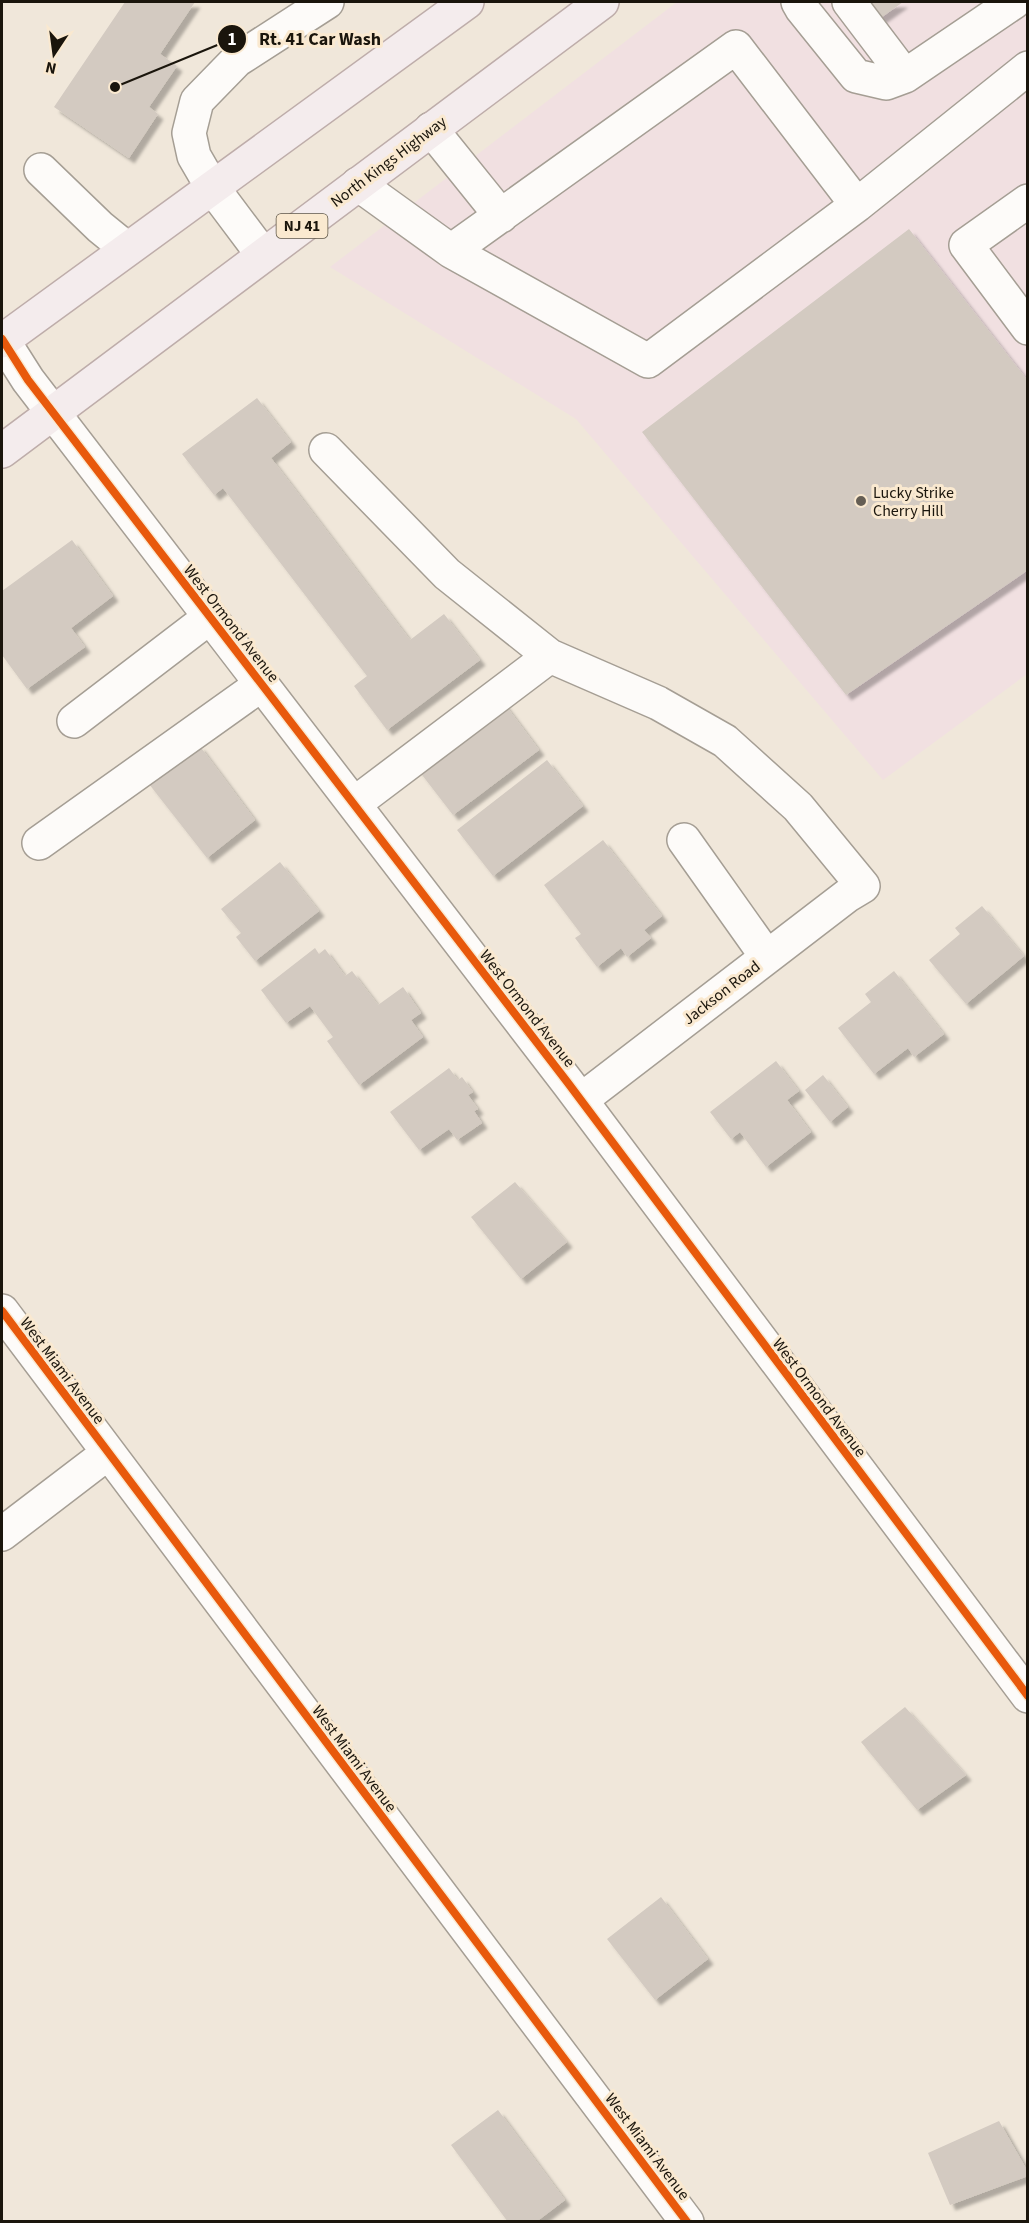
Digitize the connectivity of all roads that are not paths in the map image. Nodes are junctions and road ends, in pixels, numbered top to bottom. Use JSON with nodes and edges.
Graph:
{"nodes":[{"id":1,"x":327,"y":2,"type":"edge"},
{"id":2,"x":467,"y":2,"type":"edge"},
{"id":3,"x":602,"y":2,"type":"edge"},
{"id":4,"x":798,"y":2,"type":"edge"},
{"id":5,"x":849,"y":2,"type":"edge"},
{"id":6,"x":1014,"y":2,"type":"edge"},
{"id":7,"x":1028,"y":68,"type":"edge"},
{"id":8,"x":905,"y":76,"type":"junction"},
{"id":9,"x":431,"y":129,"type":"junction"},
{"id":10,"x":41,"y":170,"type":"dead end"},
{"id":11,"x":358,"y":184,"type":"junction"},
{"id":12,"x":212,"y":187,"type":"junction"},
{"id":13,"x":1028,"y":201,"type":"edge"},
{"id":14,"x":857,"y":205,"type":"junction"},
{"id":15,"x":501,"y":216,"type":"junction"},
{"id":16,"x":127,"y":249,"type":"junction"},
{"id":17,"x":451,"y":252,"type":"junction"},
{"id":18,"x":263,"y":255,"type":"junction"},
{"id":19,"x":1028,"y":328,"type":"edge"},
{"id":20,"x":2,"y":340,"type":"edge"},
{"id":21,"x":53,"y":412,"type":"junction"},
{"id":22,"x":326,"y":450,"type":"dead end"},
{"id":23,"x":2,"y":451,"type":"edge"},
{"id":24,"x":210,"y":617,"type":"junction"},
{"id":25,"x":550,"y":656,"type":"junction"},
{"id":26,"x":262,"y":684,"type":"junction"},
{"id":27,"x":74,"y":721,"type":"dead end"},
{"id":28,"x":354,"y":804,"type":"junction"},
{"id":29,"x":684,"y":840,"type":"dead end"},
{"id":30,"x":39,"y":843,"type":"dead end"},
{"id":31,"x":767,"y":957,"type":"junction"},
{"id":32,"x":581,"y":1100,"type":"junction"},
{"id":33,"x":2,"y":1311,"type":"edge"},
{"id":34,"x":108,"y":1453,"type":"junction"},
{"id":35,"x":2,"y":1534,"type":"edge"},
{"id":36,"x":1028,"y":1696,"type":"edge"},
{"id":37,"x":687,"y":2222,"type":"edge"}],
"edges":[{"from":1,"to":12,"type":"street"},
{"from":2,"to":12,"type":"main road"},
{"from":3,"to":9,"type":"main road","name":"North Kings Highway","number":"NJ 41"},
{"from":4,"to":8,"type":"street"},
{"from":5,"to":8,"type":"street"},
{"from":6,"to":8,"type":"street"},
{"from":7,"to":14,"type":"street"},
{"from":9,"to":11,"type":"main road","name":"North Kings Highway","number":"NJ 41"},
{"from":9,"to":15,"type":"street"},
{"from":10,"to":16,"type":"street"},
{"from":11,"to":17,"type":"street"},
{"from":11,"to":18,"type":"main road","name":"North Kings Highway","number":"NJ 41"},
{"from":12,"to":16,"type":"main road"},
{"from":12,"to":18,"type":"street"},
{"from":13,"to":19,"type":"street"},
{"from":14,"to":15,"type":"street"},
{"from":14,"to":17,"type":"street"},
{"from":15,"to":17,"type":"street"},
{"from":16,"to":20,"type":"main road"},
{"from":18,"to":21,"type":"main road","name":"North Kings Highway","number":"NJ 41"},
{"from":20,"to":21,"type":"street","name":"West Ormond Avenue"},
{"from":21,"to":23,"type":"main road","name":"North Kings Highway","number":"NJ 41"},
{"from":21,"to":24,"type":"street","name":"West Ormond Avenue"},
{"from":22,"to":25,"type":"street"},
{"from":24,"to":26,"type":"street","name":"West Ormond Avenue"},
{"from":24,"to":27,"type":"street"},
{"from":25,"to":28,"type":"street"},
{"from":25,"to":31,"type":"street","name":"Jackson Road"},
{"from":26,"to":28,"type":"street","name":"West Ormond Avenue"},
{"from":26,"to":30,"type":"street"},
{"from":28,"to":32,"type":"street","name":"West Ormond Avenue"},
{"from":29,"to":31,"type":"street"},
{"from":31,"to":32,"type":"street","name":"Jackson Road"},
{"from":32,"to":36,"type":"street","name":"West Ormond Avenue"},
{"from":33,"to":34,"type":"street","name":"West Miami Avenue"},
{"from":34,"to":35,"type":"street"},
{"from":34,"to":37,"type":"street","name":"West Miami Avenue"}]}
